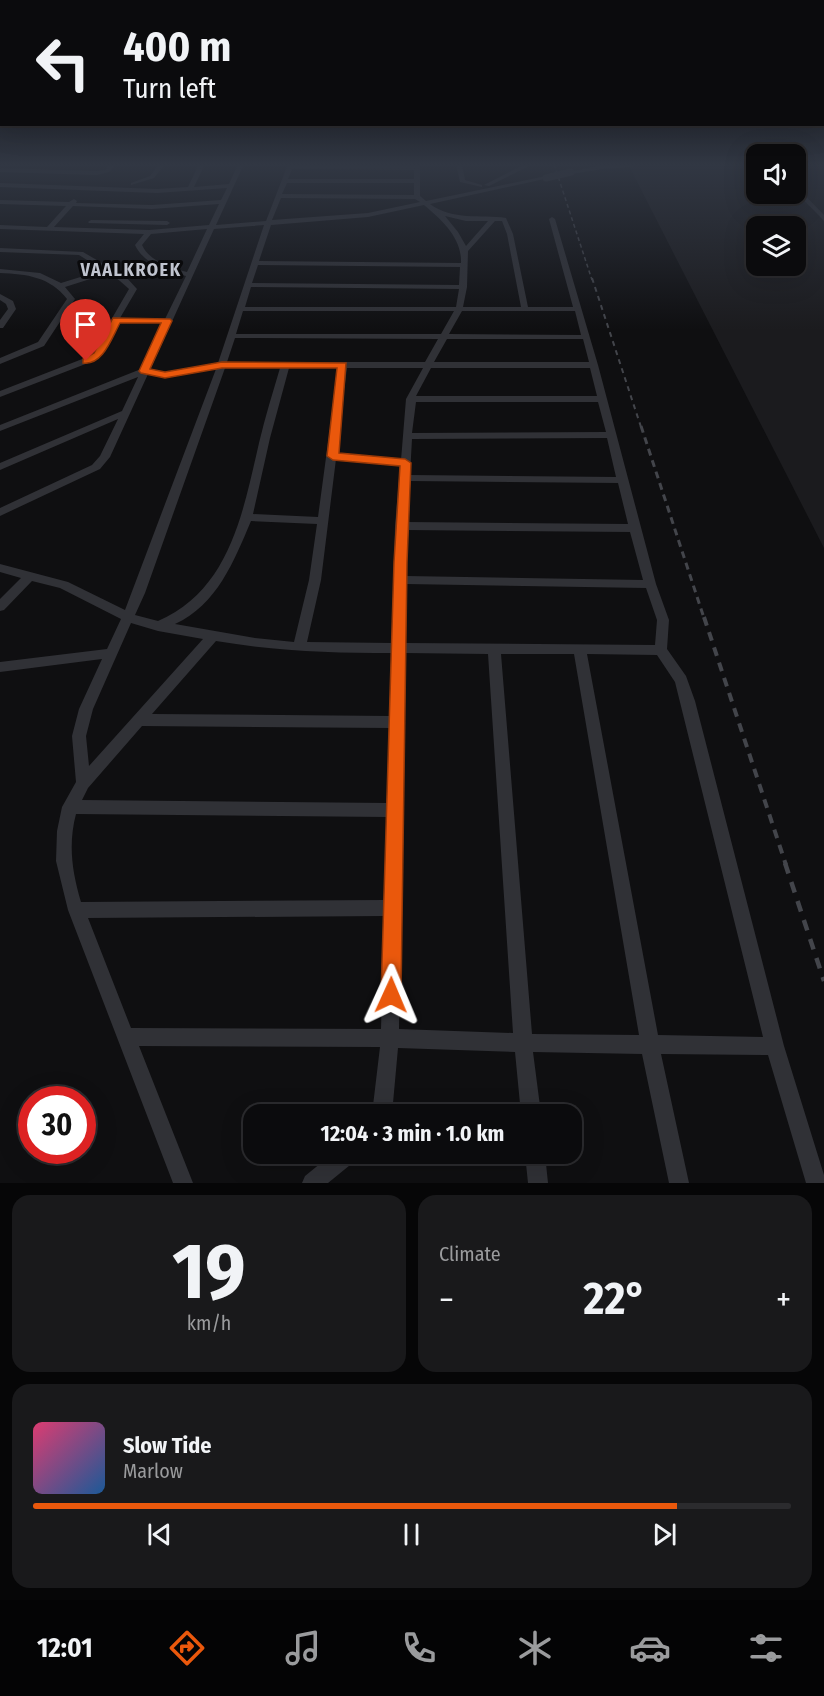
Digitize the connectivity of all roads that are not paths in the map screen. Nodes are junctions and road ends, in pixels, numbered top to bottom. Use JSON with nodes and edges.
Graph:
{"nodes":[{"id":1,"x":215,"y":219,"type":"edge"},
{"id":2,"x":270,"y":219,"type":"edge"},
{"id":3,"x":315,"y":219,"type":"edge"},
{"id":4,"x":444,"y":219,"type":"edge"},
{"id":5,"x":493,"y":219,"type":"edge"},
{"id":6,"x":504,"y":219,"type":"edge"},
{"id":7,"x":552,"y":219,"type":"dead end"},
{"id":8,"x":55,"y":221,"type":"junction"},
{"id":9,"x":0,"y":222,"type":"edge"},
{"id":10,"x":268,"y":223,"type":"junction"},
{"id":11,"x":212,"y":225,"type":"junction"},
{"id":12,"x":0,"y":227,"type":"edge"},
{"id":13,"x":48,"y":229,"type":"junction"},
{"id":14,"x":149,"y":232,"type":"junction"},
{"id":15,"x":0,"y":250,"type":"edge"},
{"id":16,"x":465,"y":250,"type":"junction"},
{"id":17,"x":255,"y":264,"type":"junction"},
{"id":18,"x":464,"y":265,"type":"junction"},
{"id":19,"x":0,"y":271,"type":"edge"},
{"id":20,"x":108,"y":271,"type":"junction"},
{"id":21,"x":189,"y":274,"type":"junction"},
{"id":22,"x":248,"y":285,"type":"junction"},
{"id":23,"x":60,"y":286,"type":"junction"},
{"id":24,"x":463,"y":287,"type":"junction"},
{"id":25,"x":0,"y":296,"type":"edge"},
{"id":26,"x":240,"y":309,"type":"junction"},
{"id":27,"x":459,"y":309,"type":"junction"},
{"id":28,"x":525,"y":309,"type":"junction"},
{"id":29,"x":577,"y":309,"type":"junction"},
{"id":30,"x":117,"y":320,"type":"junction"},
{"id":31,"x":167,"y":321,"type":"junction"},
{"id":32,"x":0,"y":326,"type":"edge"},
{"id":33,"x":446,"y":335,"type":"junction"},
{"id":34,"x":231,"y":336,"type":"junction"},
{"id":35,"x":586,"y":337,"type":"junction"},
{"id":36,"x":0,"y":361,"type":"edge"},
{"id":37,"x":222,"y":365,"type":"junction"},
{"id":38,"x":285,"y":365,"type":"junction"},
{"id":39,"x":343,"y":365,"type":"junction"},
{"id":40,"x":430,"y":365,"type":"junction"},
{"id":41,"x":594,"y":366,"type":"junction"},
{"id":42,"x":144,"y":371,"type":"junction"},
{"id":43,"x":0,"y":394,"type":"edge"},
{"id":44,"x":411,"y":399,"type":"junction"},
{"id":45,"x":601,"y":399,"type":"junction"},
{"id":46,"x":127,"y":412,"type":"junction"},
{"id":47,"x":0,"y":428,"type":"edge"},
{"id":48,"x":611,"y":435,"type":"junction"},
{"id":49,"x":408,"y":436,"type":"junction"},
{"id":50,"x":333,"y":456,"type":"junction"},
{"id":51,"x":405,"y":463,"type":"junction"},
{"id":52,"x":0,"y":467,"type":"edge"},
{"id":53,"x":404,"y":477,"type":"junction"},
{"id":54,"x":622,"y":480,"type":"junction"},
{"id":55,"x":0,"y":512,"type":"edge"},
{"id":56,"x":247,"y":517,"type":"junction"},
{"id":57,"x":323,"y":521,"type":"junction"},
{"id":58,"x":401,"y":526,"type":"junction"},
{"id":59,"x":635,"y":528,"type":"junction"},
{"id":60,"x":0,"y":567,"type":"edge"},
{"id":61,"x":30,"y":575,"type":"junction"},
{"id":62,"x":400,"y":580,"type":"junction"},
{"id":63,"x":650,"y":584,"type":"junction"},
{"id":64,"x":0,"y":607,"type":"edge"},
{"id":65,"x":129,"y":618,"type":"junction"},
{"id":66,"x":158,"y":626,"type":"junction"},
{"id":67,"x":212,"y":637,"type":"junction"},
{"id":68,"x":299,"y":647,"type":"junction"},
{"id":69,"x":398,"y":648,"type":"junction"},
{"id":70,"x":494,"y":650,"type":"junction"},
{"id":71,"x":661,"y":650,"type":"junction"},
{"id":72,"x":580,"y":651,"type":"junction"},
{"id":73,"x":113,"y":653,"type":"junction"},
{"id":74,"x":0,"y":667,"type":"edge"},
{"id":75,"x":138,"y":720,"type":"junction"},
{"id":76,"x":396,"y":722,"type":"junction"},
{"id":77,"x":83,"y":783,"type":"junction"},
{"id":78,"x":70,"y":807,"type":"junction"},
{"id":79,"x":394,"y":810,"type":"junction"},
{"id":80,"x":393,"y":908,"type":"junction"},
{"id":81,"x":76,"y":910,"type":"junction"},
{"id":82,"x":128,"y":1037,"type":"junction"},
{"id":83,"x":390,"y":1038,"type":"junction"},
{"id":84,"x":523,"y":1043,"type":"junction"},
{"id":85,"x":650,"y":1045,"type":"junction"},
{"id":86,"x":776,"y":1046,"type":"junction"},
{"id":87,"x":383,"y":1104,"type":"edge"},
{"id":88,"x":530,"y":1104,"type":"edge"},
{"id":89,"x":336,"y":1164,"type":"edge"},
{"id":90,"x":536,"y":1164,"type":"edge"},
{"id":91,"x":183,"y":1183,"type":"edge"},
{"id":92,"x":312,"y":1183,"type":"edge"},
{"id":93,"x":538,"y":1183,"type":"edge"},
{"id":94,"x":679,"y":1183,"type":"edge"},
{"id":95,"x":816,"y":1183,"type":"edge"}],
"edges":[{"from":1,"to":11,"type":"street"},
{"from":2,"to":10,"type":"street"},
{"from":3,"to":10,"type":"street"},
{"from":4,"to":16,"type":"street"},
{"from":5,"to":16,"type":"street"},
{"from":6,"to":28,"type":"street"},
{"from":7,"to":29,"type":"street"},
{"from":8,"to":9,"type":"street"},
{"from":8,"to":11,"type":"street"},
{"from":8,"to":13,"type":"street"},
{"from":10,"to":11,"type":"street"},
{"from":10,"to":17,"type":"street"},
{"from":11,"to":14,"type":"street"},
{"from":11,"to":21,"type":"street"},
{"from":12,"to":13,"type":"street"},
{"from":13,"to":14,"type":"street"},
{"from":14,"to":21,"type":"street"},
{"from":15,"to":20,"type":"street"},
{"from":16,"to":18,"type":"street"},
{"from":17,"to":18,"type":"street"},
{"from":17,"to":22,"type":"street"},
{"from":18,"to":24,"type":"street"},
{"from":19,"to":23,"type":"street"},
{"from":20,"to":23,"type":"street"},
{"from":20,"to":30,"type":"street"},
{"from":21,"to":31,"type":"street"},
{"from":22,"to":24,"type":"street"},
{"from":22,"to":26,"type":"street"},
{"from":23,"to":36,"type":"street"},
{"from":24,"to":27,"type":"street"},
{"from":25,"to":32,"type":"street"},
{"from":26,"to":27,"type":"street"},
{"from":26,"to":34,"type":"street"},
{"from":27,"to":28,"type":"street"},
{"from":27,"to":33,"type":"street"},
{"from":28,"to":29,"type":"street"},
{"from":29,"to":35,"type":"street"},
{"from":30,"to":31,"type":"street"},
{"from":30,"to":43,"type":"street"},
{"from":31,"to":42,"type":"street"},
{"from":33,"to":34,"type":"street"},
{"from":33,"to":35,"type":"street"},
{"from":33,"to":40,"type":"street"},
{"from":34,"to":37,"type":"street"},
{"from":35,"to":41,"type":"street"},
{"from":37,"to":38,"type":"street"},
{"from":37,"to":42,"type":"street"},
{"from":37,"to":65,"type":"street"},
{"from":38,"to":39,"type":"street"},
{"from":38,"to":56,"type":"street"},
{"from":39,"to":40,"type":"street"},
{"from":39,"to":50,"type":"street"},
{"from":40,"to":41,"type":"street"},
{"from":40,"to":44,"type":"street"},
{"from":41,"to":45,"type":"street"},
{"from":42,"to":46,"type":"street"},
{"from":42,"to":47,"type":"street"},
{"from":44,"to":45,"type":"street"},
{"from":44,"to":49,"type":"street"},
{"from":45,"to":48,"type":"street"},
{"from":46,"to":52,"type":"street"},
{"from":46,"to":55,"type":"street"},
{"from":48,"to":49,"type":"street"},
{"from":48,"to":54,"type":"street"},
{"from":49,"to":51,"type":"street"},
{"from":50,"to":51,"type":"street"},
{"from":50,"to":57,"type":"street"},
{"from":51,"to":53,"type":"street"},
{"from":53,"to":54,"type":"street"},
{"from":53,"to":58,"type":"street"},
{"from":54,"to":59,"type":"street"},
{"from":56,"to":57,"type":"street"},
{"from":56,"to":66,"type":"street"},
{"from":57,"to":68,"type":"street"},
{"from":58,"to":59,"type":"street"},
{"from":58,"to":62,"type":"street"},
{"from":59,"to":63,"type":"street"},
{"from":60,"to":61,"type":"street"},
{"from":61,"to":64,"type":"street"},
{"from":61,"to":65,"type":"street"},
{"from":62,"to":63,"type":"street"},
{"from":62,"to":69,"type":"street"},
{"from":63,"to":71,"type":"street"},
{"from":65,"to":66,"type":"street"},
{"from":65,"to":73,"type":"street"},
{"from":66,"to":67,"type":"street"},
{"from":67,"to":68,"type":"street"},
{"from":67,"to":75,"type":"street"},
{"from":68,"to":69,"type":"street"},
{"from":69,"to":70,"type":"street"},
{"from":69,"to":76,"type":"street"},
{"from":70,"to":72,"type":"street"},
{"from":70,"to":84,"type":"street"},
{"from":71,"to":72,"type":"street"},
{"from":71,"to":86,"type":"street"},
{"from":72,"to":85,"type":"street"},
{"from":73,"to":74,"type":"street"},
{"from":73,"to":77,"type":"street"},
{"from":75,"to":76,"type":"street"},
{"from":75,"to":77,"type":"street"},
{"from":76,"to":79,"type":"street"},
{"from":77,"to":78,"type":"street"},
{"from":78,"to":79,"type":"street"},
{"from":78,"to":81,"type":"street"},
{"from":79,"to":80,"type":"street"},
{"from":80,"to":81,"type":"street"},
{"from":80,"to":83,"type":"street"},
{"from":81,"to":82,"type":"street"},
{"from":82,"to":83,"type":"street"},
{"from":82,"to":91,"type":"street"},
{"from":83,"to":84,"type":"street"},
{"from":83,"to":87,"type":"street"},
{"from":84,"to":85,"type":"street"},
{"from":84,"to":88,"type":"street"},
{"from":85,"to":86,"type":"street"},
{"from":85,"to":94,"type":"street"},
{"from":86,"to":95,"type":"street"},
{"from":89,"to":92,"type":"street"},
{"from":90,"to":93,"type":"street"}]}
